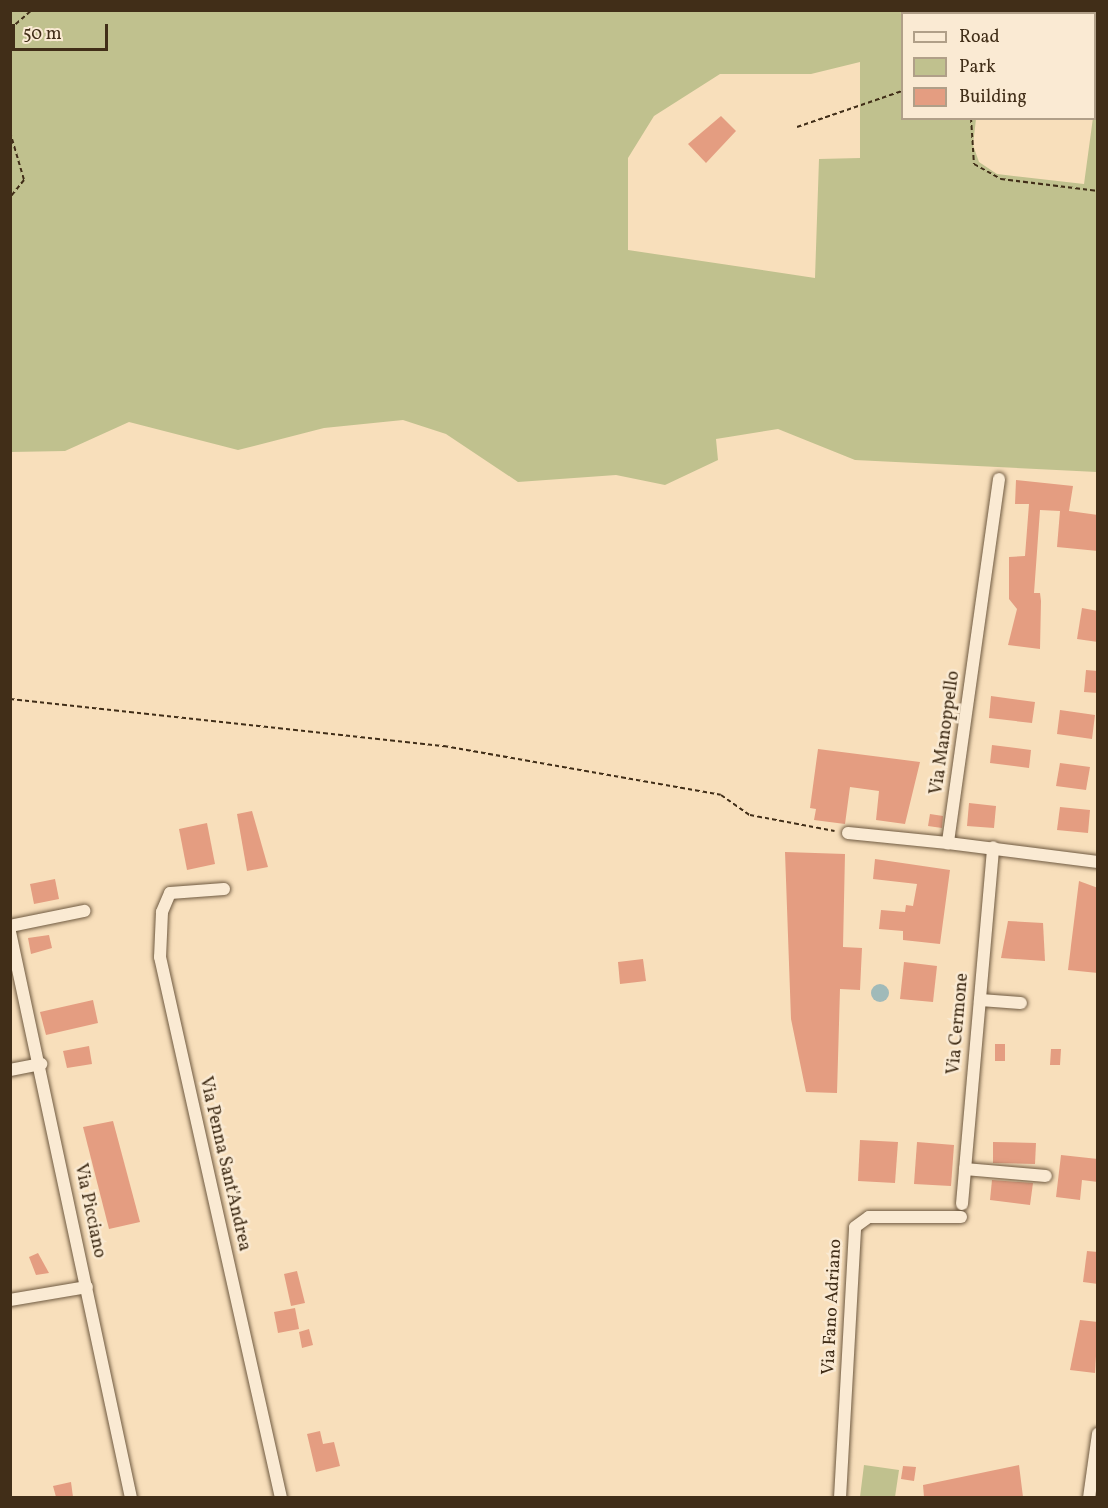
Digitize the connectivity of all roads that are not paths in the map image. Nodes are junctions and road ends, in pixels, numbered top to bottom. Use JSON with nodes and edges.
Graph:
{"nodes":[{"id":1,"x":999,"y":479,"type":"dead end"},
{"id":2,"x":848,"y":833,"type":"road end"},
{"id":3,"x":948,"y":843,"type":"junction"},
{"id":4,"x":993,"y":848,"type":"junction"},
{"id":5,"x":1097,"y":859,"type":"edge"},
{"id":6,"x":224,"y":889,"type":"dead end"},
{"id":7,"x":84,"y":911,"type":"dead end"},
{"id":8,"x":10,"y":926,"type":"edge"},
{"id":9,"x":10,"y":933,"type":"edge"},
{"id":10,"x":980,"y":1000,"type":"junction"},
{"id":11,"x":1021,"y":1004,"type":"dead end"},
{"id":12,"x":41,"y":1064,"type":"junction"},
{"id":13,"x":10,"y":1070,"type":"edge"},
{"id":14,"x":965,"y":1169,"type":"junction"},
{"id":15,"x":1046,"y":1176,"type":"dead end"},
{"id":16,"x":962,"y":1204,"type":"dead end"},
{"id":17,"x":961,"y":1218,"type":"dead end"},
{"id":18,"x":87,"y":1287,"type":"junction"},
{"id":19,"x":10,"y":1300,"type":"edge"},
{"id":20,"x":1098,"y":1434,"type":"edge"},
{"id":21,"x":131,"y":1497,"type":"edge"},
{"id":22,"x":281,"y":1497,"type":"edge"},
{"id":23,"x":840,"y":1497,"type":"edge"},
{"id":24,"x":1089,"y":1497,"type":"edge"}],
"edges":[{"from":1,"to":3,"type":"street","name":"Via Manoppello"},
{"from":2,"to":3,"type":"street"},
{"from":3,"to":4,"type":"street"},
{"from":4,"to":5,"type":"street"},
{"from":4,"to":10,"type":"street","name":"Via Cermone"},
{"from":6,"to":22,"type":"street","name":"Via Penna Sant'Andrea"},
{"from":7,"to":8,"type":"street"},
{"from":9,"to":12,"type":"street","name":"Via Picciano"},
{"from":10,"to":11,"type":"street"},
{"from":10,"to":14,"type":"street","name":"Via Cermone"},
{"from":12,"to":13,"type":"street"},
{"from":12,"to":18,"type":"street","name":"Via Picciano"},
{"from":14,"to":15,"type":"street"},
{"from":14,"to":16,"type":"street","name":"Via Cermone"},
{"from":17,"to":23,"type":"street","name":"Via Fano Adriano"},
{"from":18,"to":19,"type":"street"},
{"from":18,"to":21,"type":"street","name":"Via Picciano"},
{"from":20,"to":24,"type":"street"}]}
